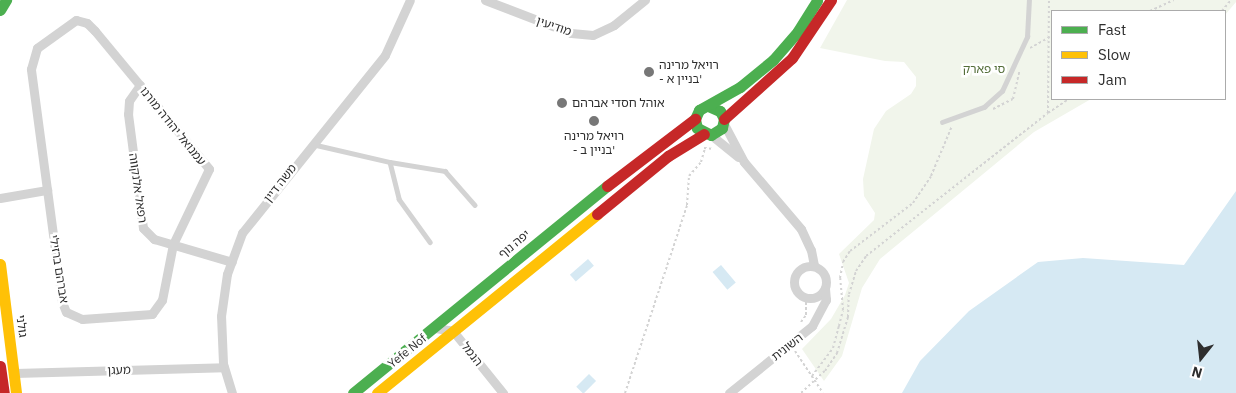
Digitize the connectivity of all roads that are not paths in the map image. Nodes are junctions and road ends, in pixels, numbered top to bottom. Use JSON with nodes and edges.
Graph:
{"nodes":[{"id":1,"x":6,"y":0,"type":"edge"},
{"id":2,"x":410,"y":0,"type":"edge"},
{"id":3,"x":485,"y":0,"type":"edge"},
{"id":4,"x":645,"y":0,"type":"edge"},
{"id":5,"x":817,"y":0,"type":"edge"},
{"id":6,"x":831,"y":0,"type":"edge"},
{"id":7,"x":1029,"y":0,"type":"edge"},
{"id":8,"x":0,"y":10,"type":"edge"},
{"id":9,"x":76,"y":20,"type":"joint"},
{"id":10,"x":140,"y":85,"type":"junction"},
{"id":11,"x":708,"y":106,"type":"junction"},
{"id":12,"x":695,"y":119,"type":"junction"},
{"id":13,"x":724,"y":122,"type":"junction"},
{"id":14,"x":942,"y":122,"type":"dead end"},
{"id":15,"x":708,"y":134,"type":"junction"},
{"id":16,"x":312,"y":143,"type":"junction"},
{"id":17,"x":390,"y":162,"type":"junction"},
{"id":18,"x":744,"y":162,"type":"junction"},
{"id":19,"x":47,"y":190,"type":"junction"},
{"id":20,"x":0,"y":198,"type":"edge"},
{"id":21,"x":474,"y":205,"type":"dead end"},
{"id":22,"x":430,"y":242,"type":"dead end"},
{"id":23,"x":174,"y":244,"type":"junction"},
{"id":24,"x":232,"y":262,"type":"junction"},
{"id":25,"x":0,"y":264,"type":"edge"},
{"id":26,"x":814,"y":266,"type":"junction"},
{"id":27,"x":825,"y":288,"type":"junction"},
{"id":28,"x":158,"y":308,"type":"joint"},
{"id":29,"x":435,"y":328,"type":"junction"},
{"id":30,"x":453,"y":331,"type":"junction"},
{"id":31,"x":0,"y":366,"type":"edge"},
{"id":32,"x":224,"y":367,"type":"junction"},
{"id":33,"x":15,"y":373,"type":"junction"},
{"id":34,"x":4,"y":393,"type":"edge"},
{"id":35,"x":16,"y":393,"type":"edge"},
{"id":36,"x":232,"y":393,"type":"edge"},
{"id":37,"x":353,"y":393,"type":"edge"},
{"id":38,"x":377,"y":393,"type":"edge"},
{"id":39,"x":503,"y":393,"type":"edge"},
{"id":40,"x":729,"y":393,"type":"edge"}],
"edges":[{"from":1,"to":8,"type":"main road"},
{"from":2,"to":16,"type":"street","name":"משה דיין"},
{"from":3,"to":4,"type":"street","name":"מודיעין"},
{"from":5,"to":11,"type":"main road"},
{"from":6,"to":13,"type":"main road"},
{"from":7,"to":14,"type":"lane"},
{"from":9,"to":10,"type":"street","name":"עמנואל יהודה מורנו"},
{"from":9,"to":19,"type":"street","name":"אברהם ברזילי"},
{"from":10,"to":23,"type":"street","name":"רפאל אלנקווה"},
{"from":10,"to":23,"type":"street","name":"עמנואל יהודה מורנו"},
{"from":11,"to":12,"type":"main road"},
{"from":11,"to":13,"type":"main road"},
{"from":12,"to":15,"type":"main road"},
{"from":12,"to":29,"type":"main road","name":"יפה נוף"},
{"from":13,"to":15,"type":"main road"},
{"from":13,"to":18,"type":"street"},
{"from":15,"to":18,"type":"street"},
{"from":15,"to":30,"type":"main road"},
{"from":16,"to":17,"type":"lane"},
{"from":16,"to":24,"type":"street","name":"משה דיין"},
{"from":17,"to":21,"type":"lane"},
{"from":17,"to":22,"type":"lane"},
{"from":18,"to":26,"type":"street"},
{"from":19,"to":20,"type":"street"},
{"from":19,"to":28,"type":"street","name":"אברהם ברזילי"},
{"from":23,"to":24,"type":"street","name":"רפאל אלנקווה"},
{"from":23,"to":28,"type":"street","name":"עמנואל יהודה מורנו"},
{"from":24,"to":32,"type":"street","name":"משה דיין"},
{"from":25,"to":33,"type":"main road","name":"גולני"},
{"from":26,"to":27,"type":"street"},
{"from":26,"to":27,"type":"street"},
{"from":27,"to":40,"type":"street","name":"השונית"},
{"from":29,"to":30,"type":"street","name":"הנמל"},
{"from":29,"to":37,"type":"main road","name":"יפה נוף"},
{"from":30,"to":38,"type":"main road","name":"Yefe Nof"},
{"from":30,"to":39,"type":"street","name":"הנמל"},
{"from":31,"to":34,"type":"main road"},
{"from":32,"to":33,"type":"street","name":"מעגן"},
{"from":32,"to":36,"type":"street","name":"משה דיין"},
{"from":33,"to":35,"type":"main road","name":"גולני"}]}
